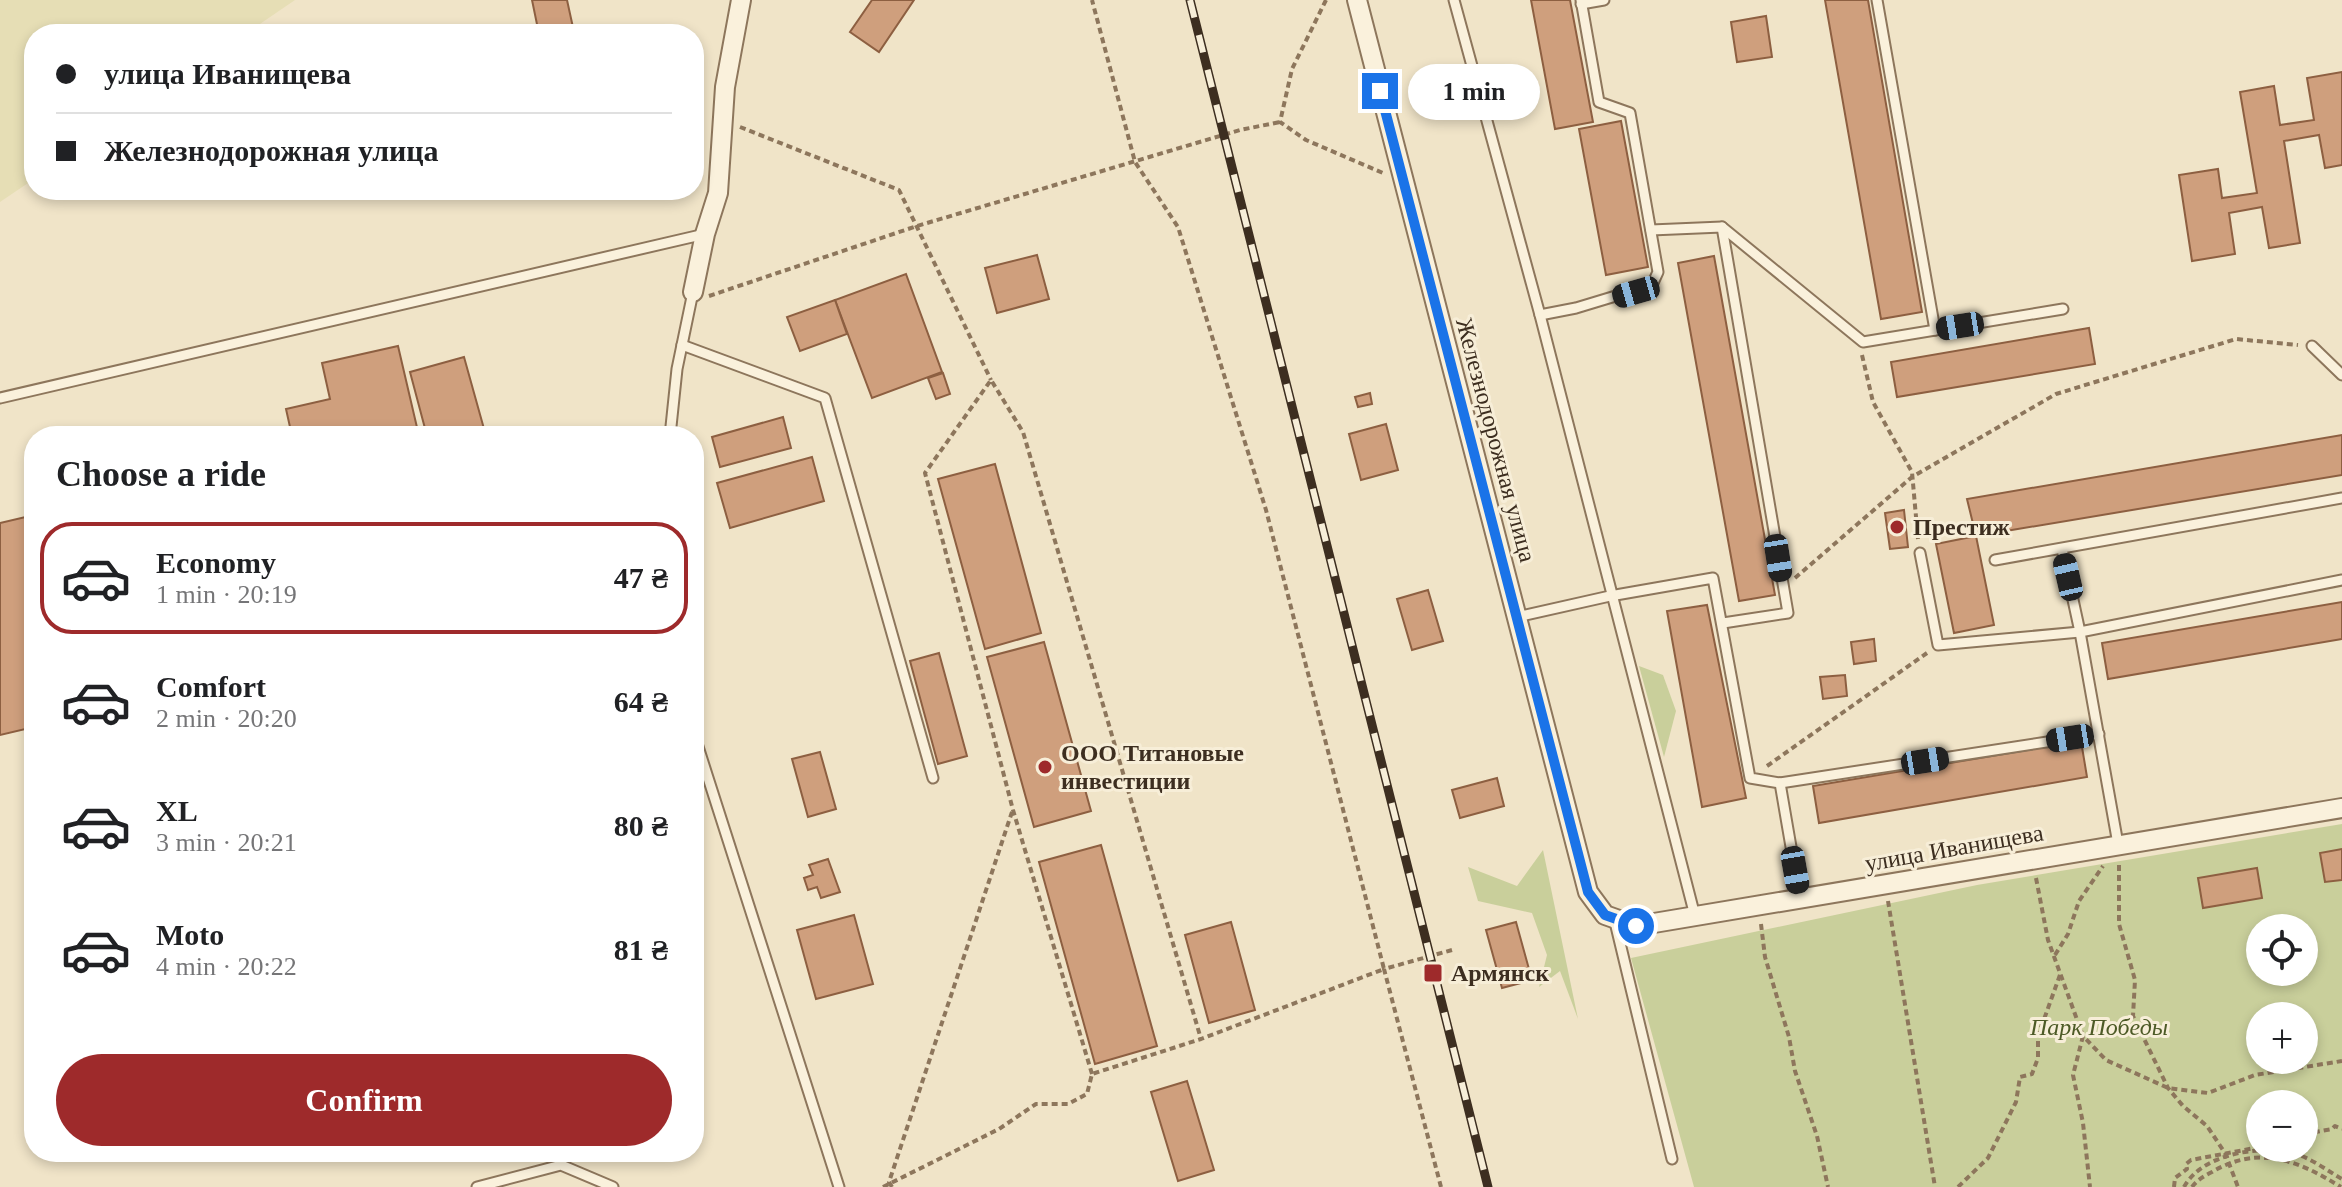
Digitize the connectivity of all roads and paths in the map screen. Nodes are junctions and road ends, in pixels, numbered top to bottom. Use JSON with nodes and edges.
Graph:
{"nodes":[{"id":1,"x":741,"y":0,"type":"edge"},
{"id":2,"x":1092,"y":0,"type":"edge"},
{"id":3,"x":1326,"y":0,"type":"edge"},
{"id":4,"x":1357,"y":0,"type":"edge"},
{"id":5,"x":1454,"y":0,"type":"edge"},
{"id":6,"x":1604,"y":0,"type":"edge"},
{"id":7,"x":1877,"y":0,"type":"edge"},
{"id":8,"x":1581,"y":2,"type":"edge"},
{"id":9,"x":723,"y":121,"type":"junction"},
{"id":10,"x":1280,"y":122,"type":"junction"},
{"id":11,"x":1135,"y":162,"type":"junction"},
{"id":12,"x":1404,"y":181,"type":"junction"},
{"id":13,"x":917,"y":226,"type":"junction"},
{"id":14,"x":1722,"y":227,"type":"junction"},
{"id":15,"x":1651,"y":230,"type":"junction"},
{"id":16,"x":705,"y":234,"type":"junction"},
{"id":17,"x":692,"y":297,"type":"junction"},
{"id":18,"x":2063,"y":309,"type":"dead end"},
{"id":19,"x":1540,"y":315,"type":"junction"},
{"id":20,"x":1935,"y":330,"type":"junction"},
{"id":21,"x":1857,"y":337,"type":"junction"},
{"id":22,"x":682,"y":345,"type":"junction"},
{"id":23,"x":2312,"y":346,"type":"joint"},
{"id":24,"x":2342,"y":375,"type":"edge"},
{"id":25,"x":991,"y":380,"type":"junction"},
{"id":26,"x":0,"y":398,"type":"edge"},
{"id":27,"x":671,"y":426,"type":"edge"},
{"id":28,"x":1912,"y":477,"type":"junction"},
{"id":29,"x":2342,"y":498,"type":"edge"},
{"id":30,"x":2062,"y":549,"type":"junction"},
{"id":31,"x":1920,"y":553,"type":"joint"},
{"id":32,"x":1995,"y":560,"type":"dead end"},
{"id":33,"x":2342,"y":580,"type":"edge"},
{"id":34,"x":1783,"y":588,"type":"junction"},
{"id":35,"x":1610,"y":596,"type":"junction"},
{"id":36,"x":1517,"y":617,"type":"junction"},
{"id":37,"x":1723,"y":623,"type":"junction"},
{"id":38,"x":2080,"y":632,"type":"junction"},
{"id":39,"x":1938,"y":645,"type":"junction"},
{"id":40,"x":2099,"y":734,"type":"junction"},
{"id":41,"x":704,"y":765,"type":"edge"},
{"id":42,"x":933,"y":778,"type":"dead end"},
{"id":43,"x":1750,"y":778,"type":"junction"},
{"id":44,"x":1780,"y":783,"type":"junction"},
{"id":45,"x":2342,"y":808,"type":"edge"},
{"id":46,"x":1013,"y":810,"type":"junction"},
{"id":47,"x":2118,"y":844,"type":"junction"},
{"id":48,"x":2032,"y":858,"type":"junction"},
{"id":49,"x":1886,"y":884,"type":"junction"},
{"id":50,"x":1800,"y":899,"type":"junction"},
{"id":51,"x":1758,"y":906,"type":"junction"},
{"id":52,"x":1695,"y":916,"type":"junction"},
{"id":53,"x":1614,"y":918,"type":"junction"},
{"id":54,"x":1452,"y":950,"type":"dead end"},
{"id":55,"x":2055,"y":955,"type":"junction"},
{"id":56,"x":1384,"y":969,"type":"junction"},
{"id":57,"x":2061,"y":972,"type":"junction"},
{"id":58,"x":2083,"y":1036,"type":"junction"},
{"id":59,"x":1201,"y":1039,"type":"junction"},
{"id":60,"x":2342,"y":1061,"type":"edge"},
{"id":61,"x":1092,"y":1074,"type":"junction"},
{"id":62,"x":2168,"y":1088,"type":"junction"},
{"id":63,"x":2342,"y":1129,"type":"edge"},
{"id":64,"x":2318,"y":1132,"type":"edge"},
{"id":65,"x":2246,"y":1151,"type":"edge"},
{"id":66,"x":2227,"y":1157,"type":"junction"},
{"id":67,"x":1672,"y":1159,"type":"dead end"},
{"id":68,"x":2342,"y":1179,"type":"edge"},
{"id":69,"x":891,"y":1184,"type":"edge"},
{"id":70,"x":1440,"y":1185,"type":"edge"},
{"id":71,"x":477,"y":1187,"type":"edge"},
{"id":72,"x":613,"y":1187,"type":"edge"},
{"id":73,"x":839,"y":1187,"type":"edge"},
{"id":74,"x":883,"y":1187,"type":"edge"},
{"id":75,"x":1828,"y":1187,"type":"edge"},
{"id":76,"x":1935,"y":1187,"type":"edge"},
{"id":77,"x":1958,"y":1187,"type":"edge"},
{"id":78,"x":2090,"y":1187,"type":"edge"},
{"id":79,"x":2174,"y":1187,"type":"edge"},
{"id":80,"x":2184,"y":1187,"type":"edge"},
{"id":81,"x":2192,"y":1187,"type":"edge"},
{"id":82,"x":2238,"y":1187,"type":"edge"},
{"id":83,"x":2341,"y":1187,"type":"edge"}],
"edges":[{"from":1,"to":9,"type":"street"},
{"from":2,"to":11,"type":"path"},
{"from":3,"to":10,"type":"path"},
{"from":4,"to":12,"type":"street","name":"Железнодорожная улица"},
{"from":5,"to":19,"type":"lane"},
{"from":6,"to":8,"type":"lane"},
{"from":7,"to":20,"type":"lane"},
{"from":8,"to":15,"type":"lane"},
{"from":9,"to":13,"type":"path"},
{"from":9,"to":16,"type":"street"},
{"from":10,"to":11,"type":"path"},
{"from":10,"to":12,"type":"path"},
{"from":11,"to":13,"type":"path"},
{"from":11,"to":56,"type":"path"},
{"from":12,"to":36,"type":"street","name":"Железнодорожная улица"},
{"from":13,"to":17,"type":"path"},
{"from":13,"to":25,"type":"path"},
{"from":14,"to":15,"type":"lane"},
{"from":14,"to":21,"type":"lane"},
{"from":14,"to":34,"type":"lane"},
{"from":15,"to":19,"type":"lane"},
{"from":16,"to":17,"type":"street"},
{"from":16,"to":26,"type":"lane"},
{"from":17,"to":22,"type":"lane"},
{"from":18,"to":20,"type":"lane"},
{"from":19,"to":35,"type":"lane"},
{"from":20,"to":21,"type":"lane"},
{"from":21,"to":28,"type":"path"},
{"from":22,"to":27,"type":"lane"},
{"from":22,"to":42,"type":"lane"},
{"from":23,"to":24,"type":"lane"},
{"from":23,"to":28,"type":"path"},
{"from":25,"to":46,"type":"path"},
{"from":25,"to":59,"type":"path"},
{"from":28,"to":31,"type":"path"},
{"from":28,"to":34,"type":"path"},
{"from":29,"to":30,"type":"lane"},
{"from":30,"to":32,"type":"lane"},
{"from":30,"to":38,"type":"lane"},
{"from":31,"to":39,"type":"lane"},
{"from":33,"to":38,"type":"lane"},
{"from":34,"to":37,"type":"lane"},
{"from":35,"to":36,"type":"lane"},
{"from":35,"to":37,"type":"lane"},
{"from":35,"to":52,"type":"lane"},
{"from":36,"to":53,"type":"street","name":"Железнодорожная улица"},
{"from":37,"to":43,"type":"lane"},
{"from":38,"to":39,"type":"lane"},
{"from":38,"to":40,"type":"lane"},
{"from":39,"to":43,"type":"path"},
{"from":40,"to":44,"type":"lane"},
{"from":40,"to":47,"type":"lane"},
{"from":41,"to":73,"type":"lane"},
{"from":43,"to":44,"type":"lane"},
{"from":44,"to":50,"type":"lane"},
{"from":45,"to":47,"type":"street","name":"улица Иванищева"},
{"from":46,"to":61,"type":"path"},
{"from":46,"to":69,"type":"path"},
{"from":47,"to":48,"type":"street","name":"улица Иванищева"},
{"from":47,"to":55,"type":"path"},
{"from":47,"to":62,"type":"path"},
{"from":48,"to":49,"type":"street","name":"улица Иванищева"},
{"from":48,"to":55,"type":"path"},
{"from":49,"to":50,"type":"street","name":"улица Иванищева"},
{"from":49,"to":76,"type":"path"},
{"from":50,"to":51,"type":"street","name":"улица Иванищева"},
{"from":51,"to":52,"type":"street","name":"улица Иванищева"},
{"from":51,"to":75,"type":"path"},
{"from":52,"to":53,"type":"street","name":"улица Иванищева"},
{"from":53,"to":67,"type":"lane"},
{"from":54,"to":56,"type":"path"},
{"from":55,"to":57,"type":"path"},
{"from":56,"to":59,"type":"path"},
{"from":56,"to":70,"type":"path"},
{"from":57,"to":58,"type":"path"},
{"from":57,"to":77,"type":"path"},
{"from":58,"to":62,"type":"path"},
{"from":58,"to":78,"type":"path"},
{"from":59,"to":61,"type":"path"},
{"from":60,"to":62,"type":"path"},
{"from":61,"to":69,"type":"path"},
{"from":62,"to":66,"type":"path"},
{"from":63,"to":64,"type":"path"},
{"from":65,"to":66,"type":"path"},
{"from":66,"to":68,"type":"path"},
{"from":66,"to":79,"type":"path"},
{"from":66,"to":80,"type":"path"},
{"from":66,"to":81,"type":"path"},
{"from":66,"to":82,"type":"path"},
{"from":66,"to":83,"type":"path"},
{"from":69,"to":74,"type":"path"},
{"from":71,"to":72,"type":"lane"}]}
